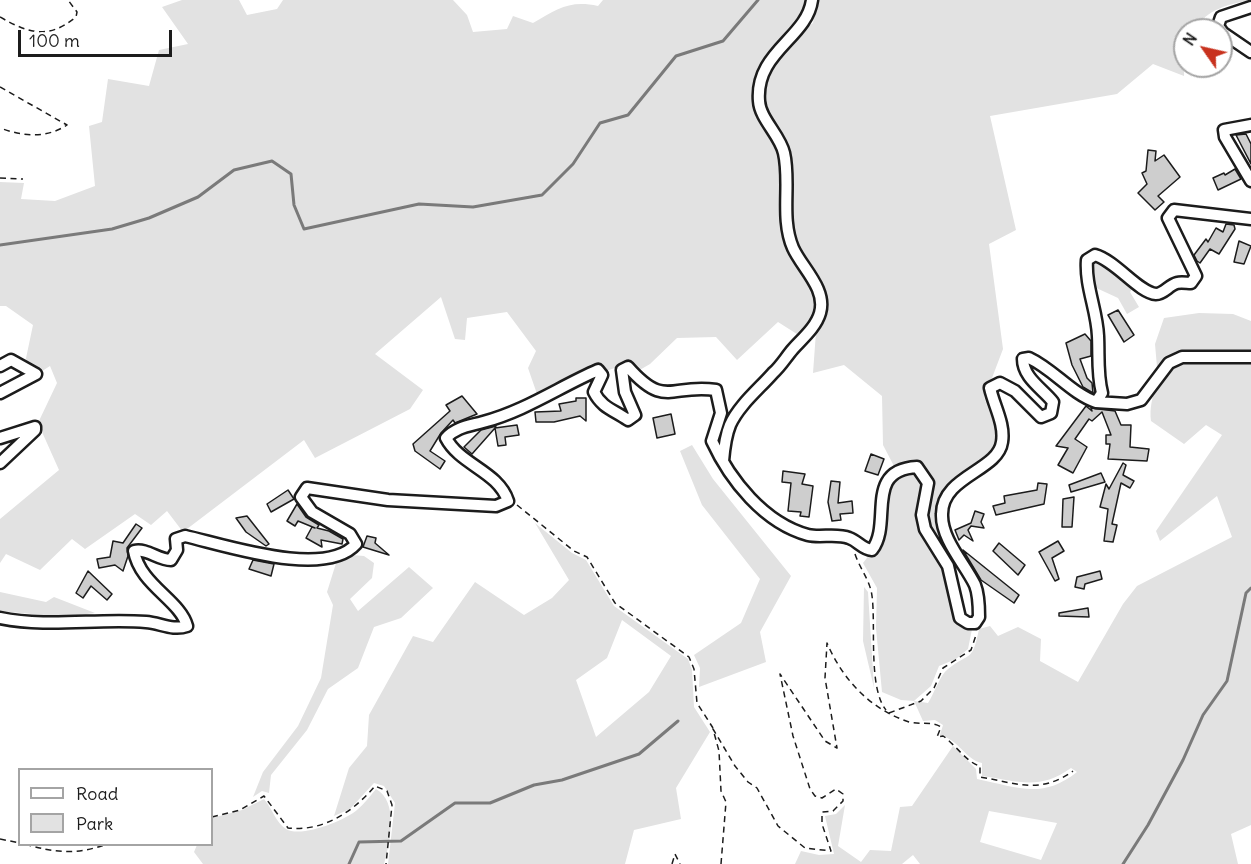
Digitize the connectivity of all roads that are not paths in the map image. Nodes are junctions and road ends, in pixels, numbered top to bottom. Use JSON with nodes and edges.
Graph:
{"nodes":[{"id":1,"x":812,"y":0,"type":"edge"},
{"id":2,"x":1251,"y":7,"type":"edge"},
{"id":3,"x":1251,"y":52,"type":"edge"},
{"id":4,"x":1251,"y":125,"type":"edge"},
{"id":5,"x":1251,"y":181,"type":"edge"},
{"id":6,"x":1251,"y":219,"type":"edge"},
{"id":7,"x":1251,"y":357,"type":"edge"},
{"id":8,"x":0,"y":366,"type":"edge"},
{"id":9,"x":0,"y":393,"type":"edge"},
{"id":10,"x":1096,"y":402,"type":"junction"},
{"id":11,"x":0,"y":438,"type":"edge"},
{"id":12,"x":0,"y":463,"type":"edge"},
{"id":13,"x":723,"y":464,"type":"junction"},
{"id":14,"x":0,"y":618,"type":"edge"}],
"edges":[{"from":1,"to":13,"type":"street"},
{"from":2,"to":3,"type":"street"},
{"from":4,"to":5,"type":"street"},
{"from":6,"to":10,"type":"street"},
{"from":7,"to":10,"type":"street"},
{"from":8,"to":9,"type":"street"},
{"from":10,"to":13,"type":"street"},
{"from":11,"to":12,"type":"street"},
{"from":13,"to":14,"type":"street"}]}
